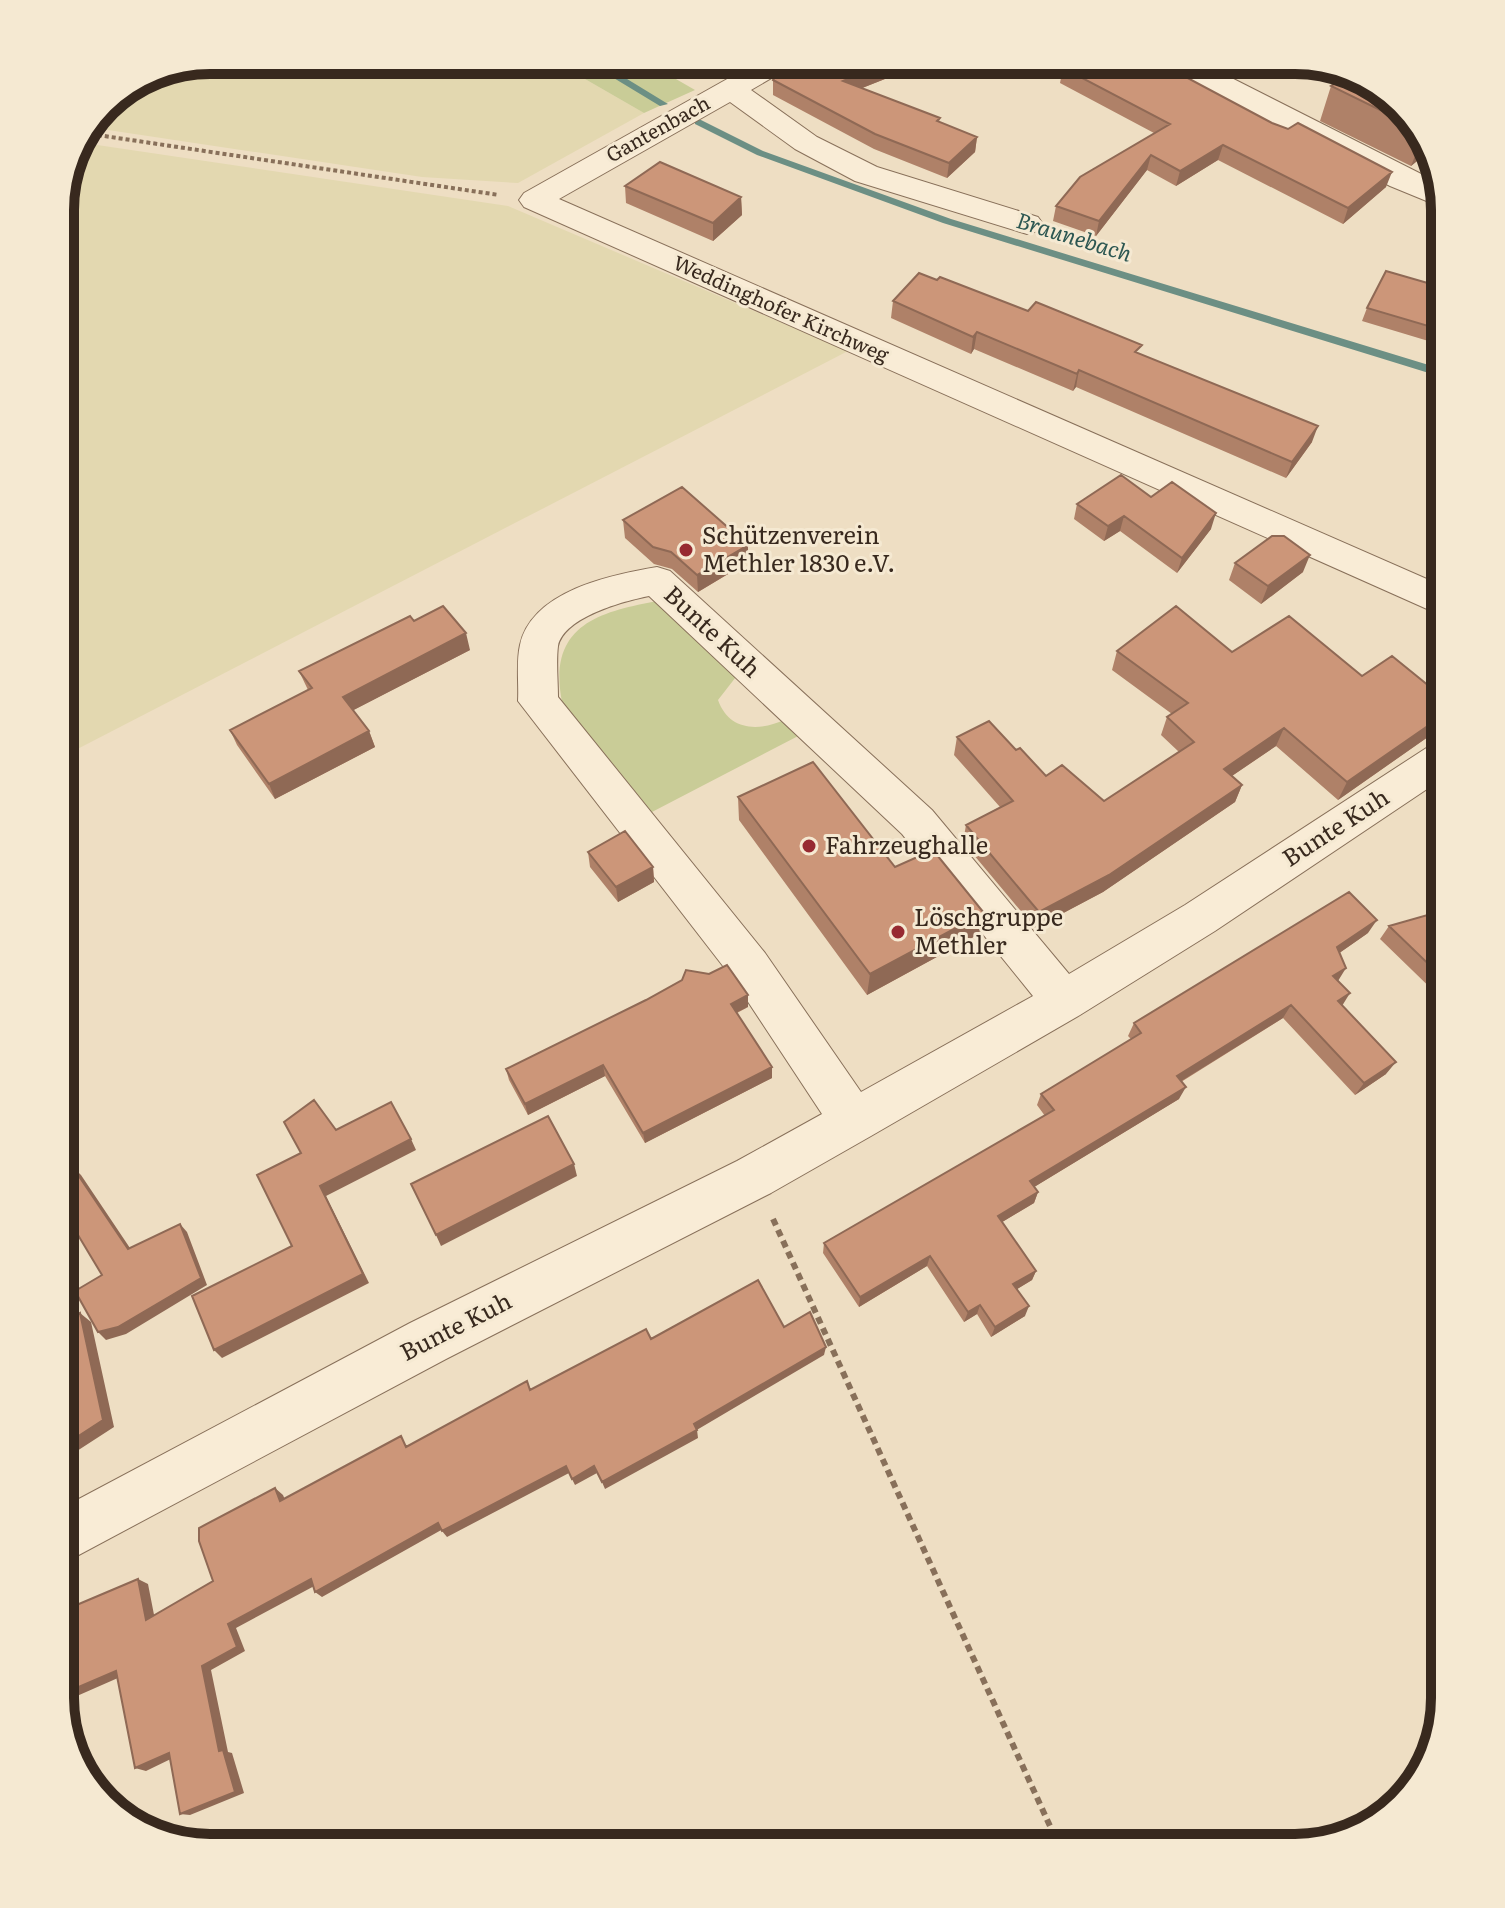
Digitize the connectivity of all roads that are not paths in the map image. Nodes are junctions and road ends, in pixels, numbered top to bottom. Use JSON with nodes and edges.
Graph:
{"nodes":[{"id":1,"x":757,"y":74,"type":"edge"},
{"id":2,"x":1200,"y":74,"type":"edge"},
{"id":3,"x":1337,"y":81,"type":"edge"},
{"id":4,"x":731,"y":89,"type":"junction"},
{"id":5,"x":1290,"y":121,"type":"junction"},
{"id":6,"x":1430,"y":191,"type":"edge"},
{"id":7,"x":535,"y":200,"type":"joint"},
{"id":8,"x":1027,"y":224,"type":"dead end"},
{"id":9,"x":1431,"y":597,"type":"edge"},
{"id":10,"x":1431,"y":765,"type":"edge"},
{"id":11,"x":1064,"y":1001,"type":"junction"},
{"id":12,"x":854,"y":1121,"type":"junction"},
{"id":13,"x":74,"y":1531,"type":"edge"}],
"edges":[{"from":1,"to":4,"type":"street","name":"Gantenbach"},
{"from":2,"to":5,"type":"street"},
{"from":3,"to":5,"type":"street"},
{"from":4,"to":7,"type":"street","name":"Gantenbach"},
{"from":4,"to":8,"type":"street"},
{"from":5,"to":6,"type":"street"},
{"from":7,"to":9,"type":"street","name":"Weddinghofer Kirchweg"},
{"from":10,"to":11,"type":"street","name":"Bunte Kuh"},
{"from":11,"to":12,"type":"street","name":"Bunte Kuh"},
{"from":11,"to":12,"type":"street","name":"Bunte Kuh"},
{"from":12,"to":13,"type":"street","name":"Bunte Kuh"}]}
